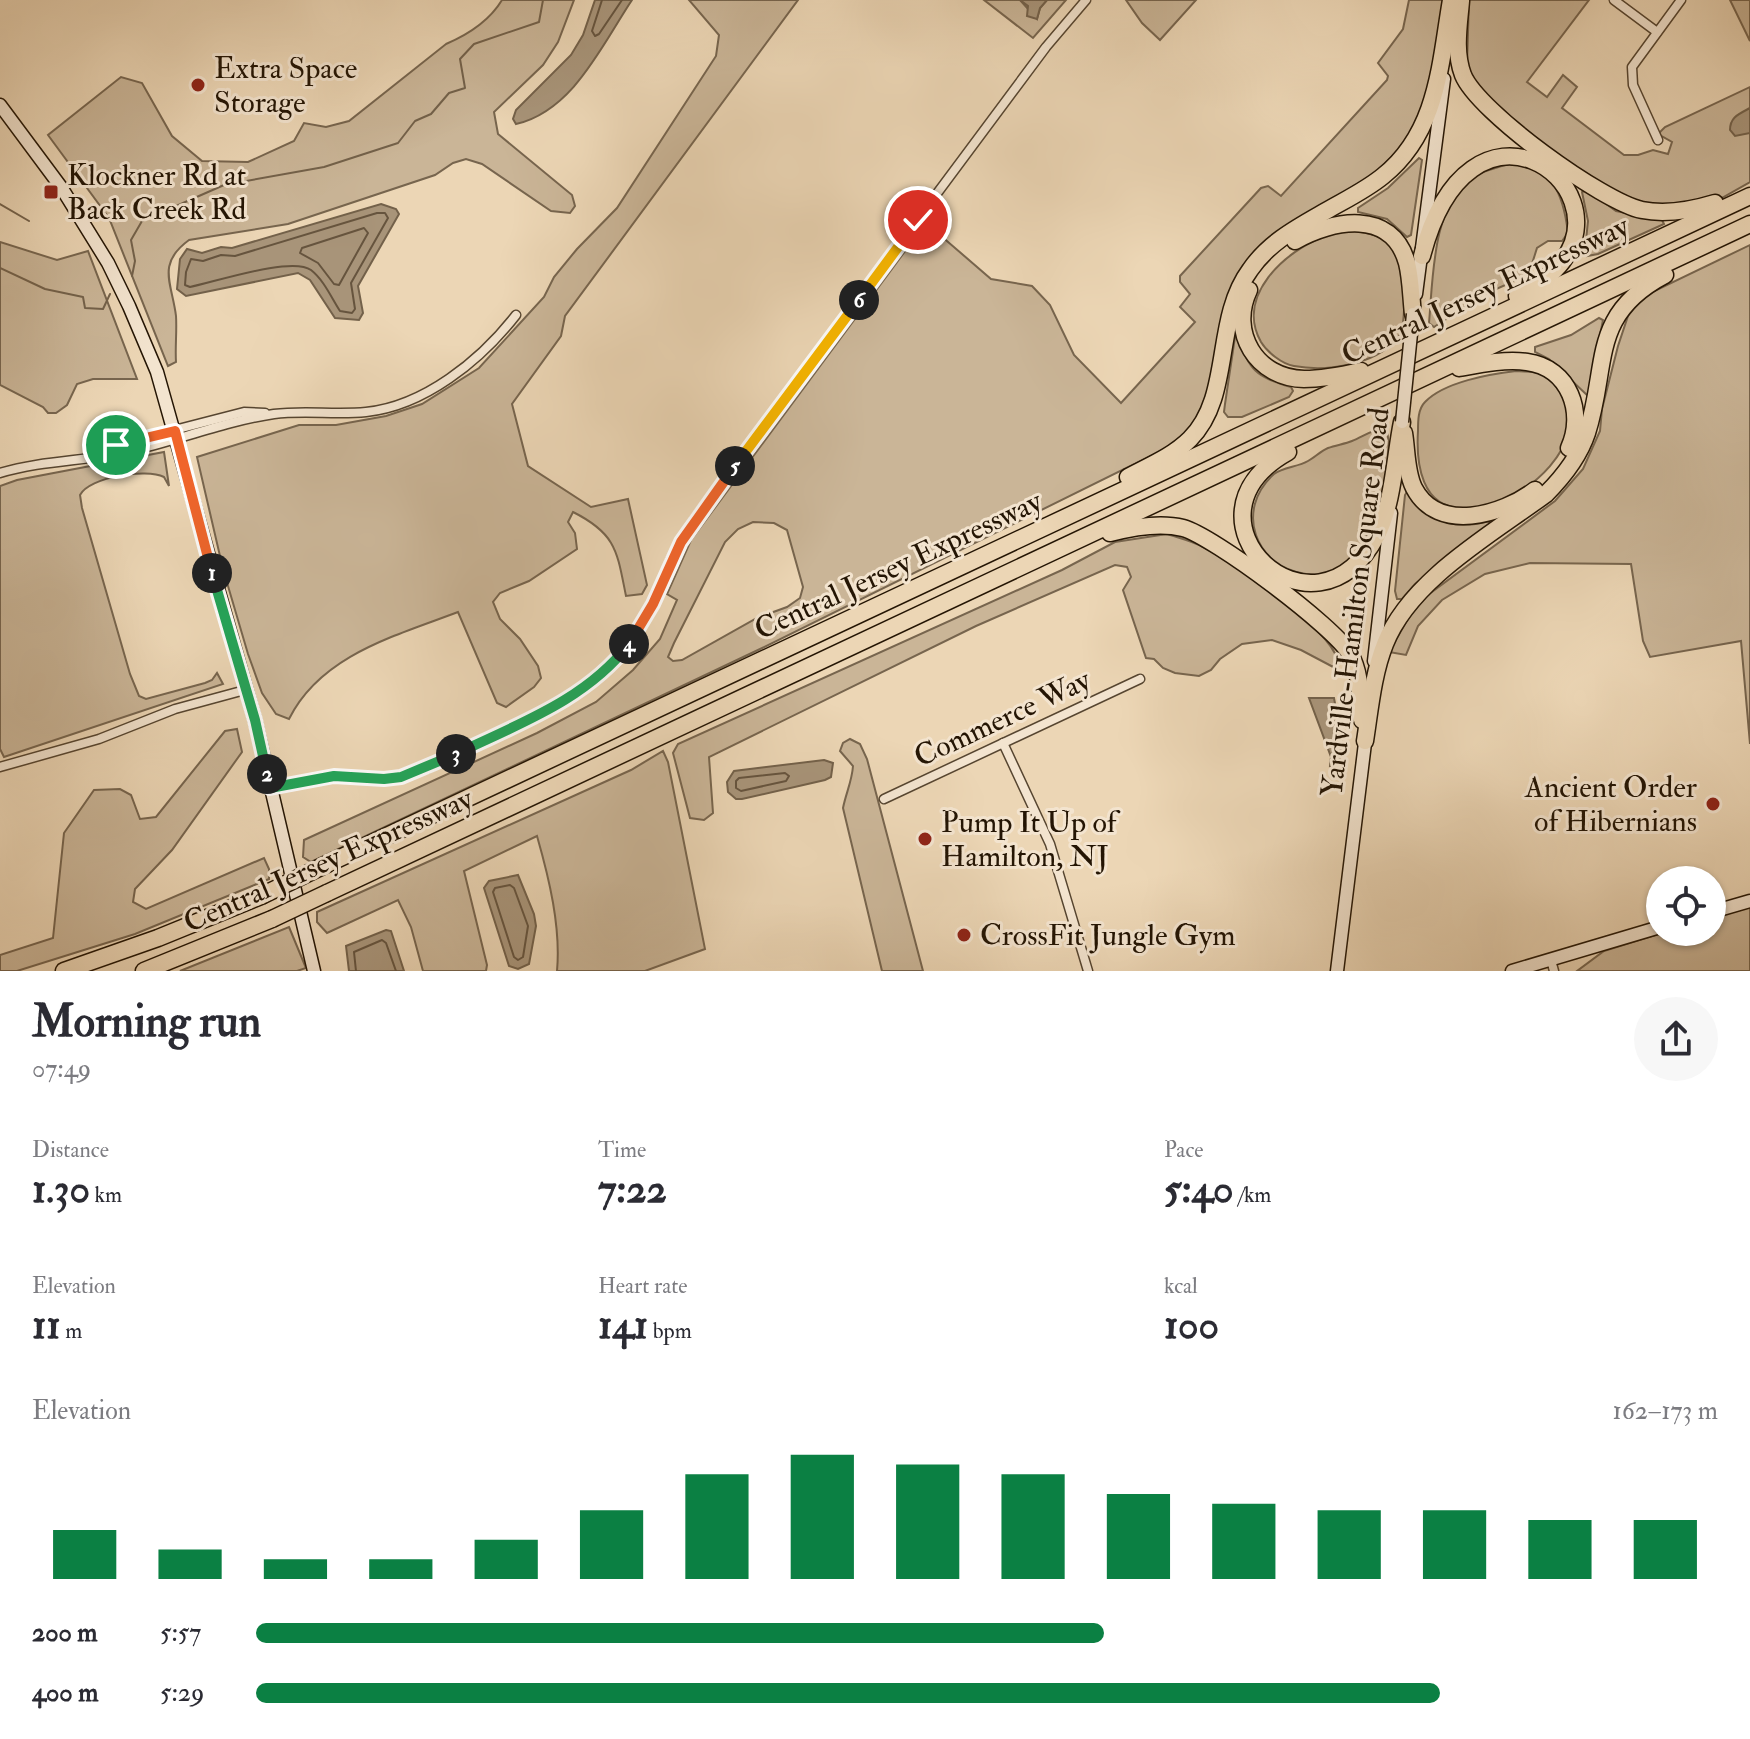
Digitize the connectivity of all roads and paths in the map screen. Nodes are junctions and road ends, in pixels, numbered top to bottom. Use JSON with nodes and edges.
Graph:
{"nodes":[{"id":1,"x":1086,"y":0,"type":"edge"},
{"id":2,"x":1452,"y":0,"type":"edge"},
{"id":3,"x":1461,"y":0,"type":"edge"},
{"id":4,"x":1614,"y":0,"type":"edge"},
{"id":5,"x":1681,"y":0,"type":"edge"},
{"id":6,"x":1657,"y":32,"type":"junction"},
{"id":7,"x":0,"y":105,"type":"edge"},
{"id":8,"x":1658,"y":140,"type":"dead end"},
{"id":9,"x":1750,"y":188,"type":"edge"},
{"id":10,"x":1750,"y":196,"type":"edge"},
{"id":11,"x":1750,"y":227,"type":"edge"},
{"id":12,"x":1422,"y":256,"type":"junction"},
{"id":13,"x":1413,"y":314,"type":"junction"},
{"id":14,"x":516,"y":315,"type":"dead end"},
{"id":15,"x":1462,"y":331,"type":"junction"},
{"id":16,"x":1405,"y":358,"type":"junction"},
{"id":17,"x":1434,"y":373,"type":"junction"},
{"id":18,"x":1387,"y":395,"type":"junction"},
{"id":19,"x":1402,"y":422,"type":"junction"},
{"id":20,"x":176,"y":436,"type":"junction"},
{"id":21,"x":0,"y":473,"type":"edge"},
{"id":22,"x":947,"y":573,"type":"junction"},
{"id":23,"x":957,"y":597,"type":"junction"},
{"id":24,"x":1140,"y":679,"type":"dead end"},
{"id":25,"x":245,"y":690,"type":"junction"},
{"id":26,"x":1003,"y":743,"type":"junction"},
{"id":27,"x":1365,"y":743,"type":"junction"},
{"id":28,"x":0,"y":767,"type":"edge"},
{"id":29,"x":270,"y":788,"type":"junction"},
{"id":30,"x":884,"y":799,"type":"dead end"},
{"id":31,"x":1750,"y":901,"type":"edge"},
{"id":32,"x":1726,"y":908,"type":"edge"},
{"id":33,"x":1646,"y":932,"type":"edge"},
{"id":34,"x":1552,"y":965,"type":"edge"},
{"id":35,"x":64,"y":971,"type":"edge"},
{"id":36,"x":144,"y":971,"type":"edge"},
{"id":37,"x":314,"y":971,"type":"edge"},
{"id":38,"x":1088,"y":971,"type":"edge"},
{"id":39,"x":1337,"y":971,"type":"edge"},
{"id":40,"x":1512,"y":971,"type":"edge"}],
"edges":[{"from":1,"to":29,"type":"street"},
{"from":2,"to":12,"type":"street","name":"Yardville-Hamilton Square Road"},
{"from":2,"to":22,"type":"highway"},
{"from":3,"to":9,"type":"highway"},
{"from":4,"to":6,"type":"street"},
{"from":5,"to":6,"type":"street"},
{"from":6,"to":8,"type":"street"},
{"from":7,"to":20,"type":"street"},
{"from":10,"to":15,"type":"highway","name":"Central Jersey Expressway"},
{"from":11,"to":17,"type":"highway","name":"Central Jersey Expressway"},
{"from":11,"to":27,"type":"highway"},
{"from":12,"to":13,"type":"street","name":"Yardville-Hamilton Square Road"},
{"from":12,"to":15,"type":"highway"},
{"from":13,"to":16,"type":"highway"},
{"from":13,"to":19,"type":"street","name":"Yardville-Hamilton Square Road","bridge":true},
{"from":14,"to":20,"type":"street"},
{"from":15,"to":16,"type":"highway","name":"Central Jersey Expressway"},
{"from":16,"to":22,"type":"highway","name":"Central Jersey Expressway"},
{"from":17,"to":18,"type":"highway","name":"Central Jersey Expressway"},
{"from":17,"to":19,"type":"highway"},
{"from":18,"to":19,"type":"highway"},
{"from":18,"to":23,"type":"highway","name":"Central Jersey Expressway"},
{"from":19,"to":27,"type":"street","name":"Yardville-Hamilton Square Road"},
{"from":20,"to":21,"type":"street"},
{"from":20,"to":25,"type":"street"},
{"from":22,"to":35,"type":"highway","name":"Central Jersey Expressway","bridge":true},
{"from":23,"to":27,"type":"highway"},
{"from":23,"to":36,"type":"highway","name":"Central Jersey Expressway","bridge":true},
{"from":24,"to":26,"type":"street","name":"Commerce Way"},
{"from":25,"to":28,"type":"street"},
{"from":25,"to":29,"type":"street"},
{"from":26,"to":30,"type":"street","name":"Commerce Way"},
{"from":26,"to":38,"type":"street"},
{"from":27,"to":39,"type":"street","name":"Yardville-Hamilton Square Road"},
{"from":29,"to":37,"type":"street"},
{"from":31,"to":32,"type":"street"},
{"from":33,"to":34,"type":"street"},
{"from":34,"to":40,"type":"street"}]}
